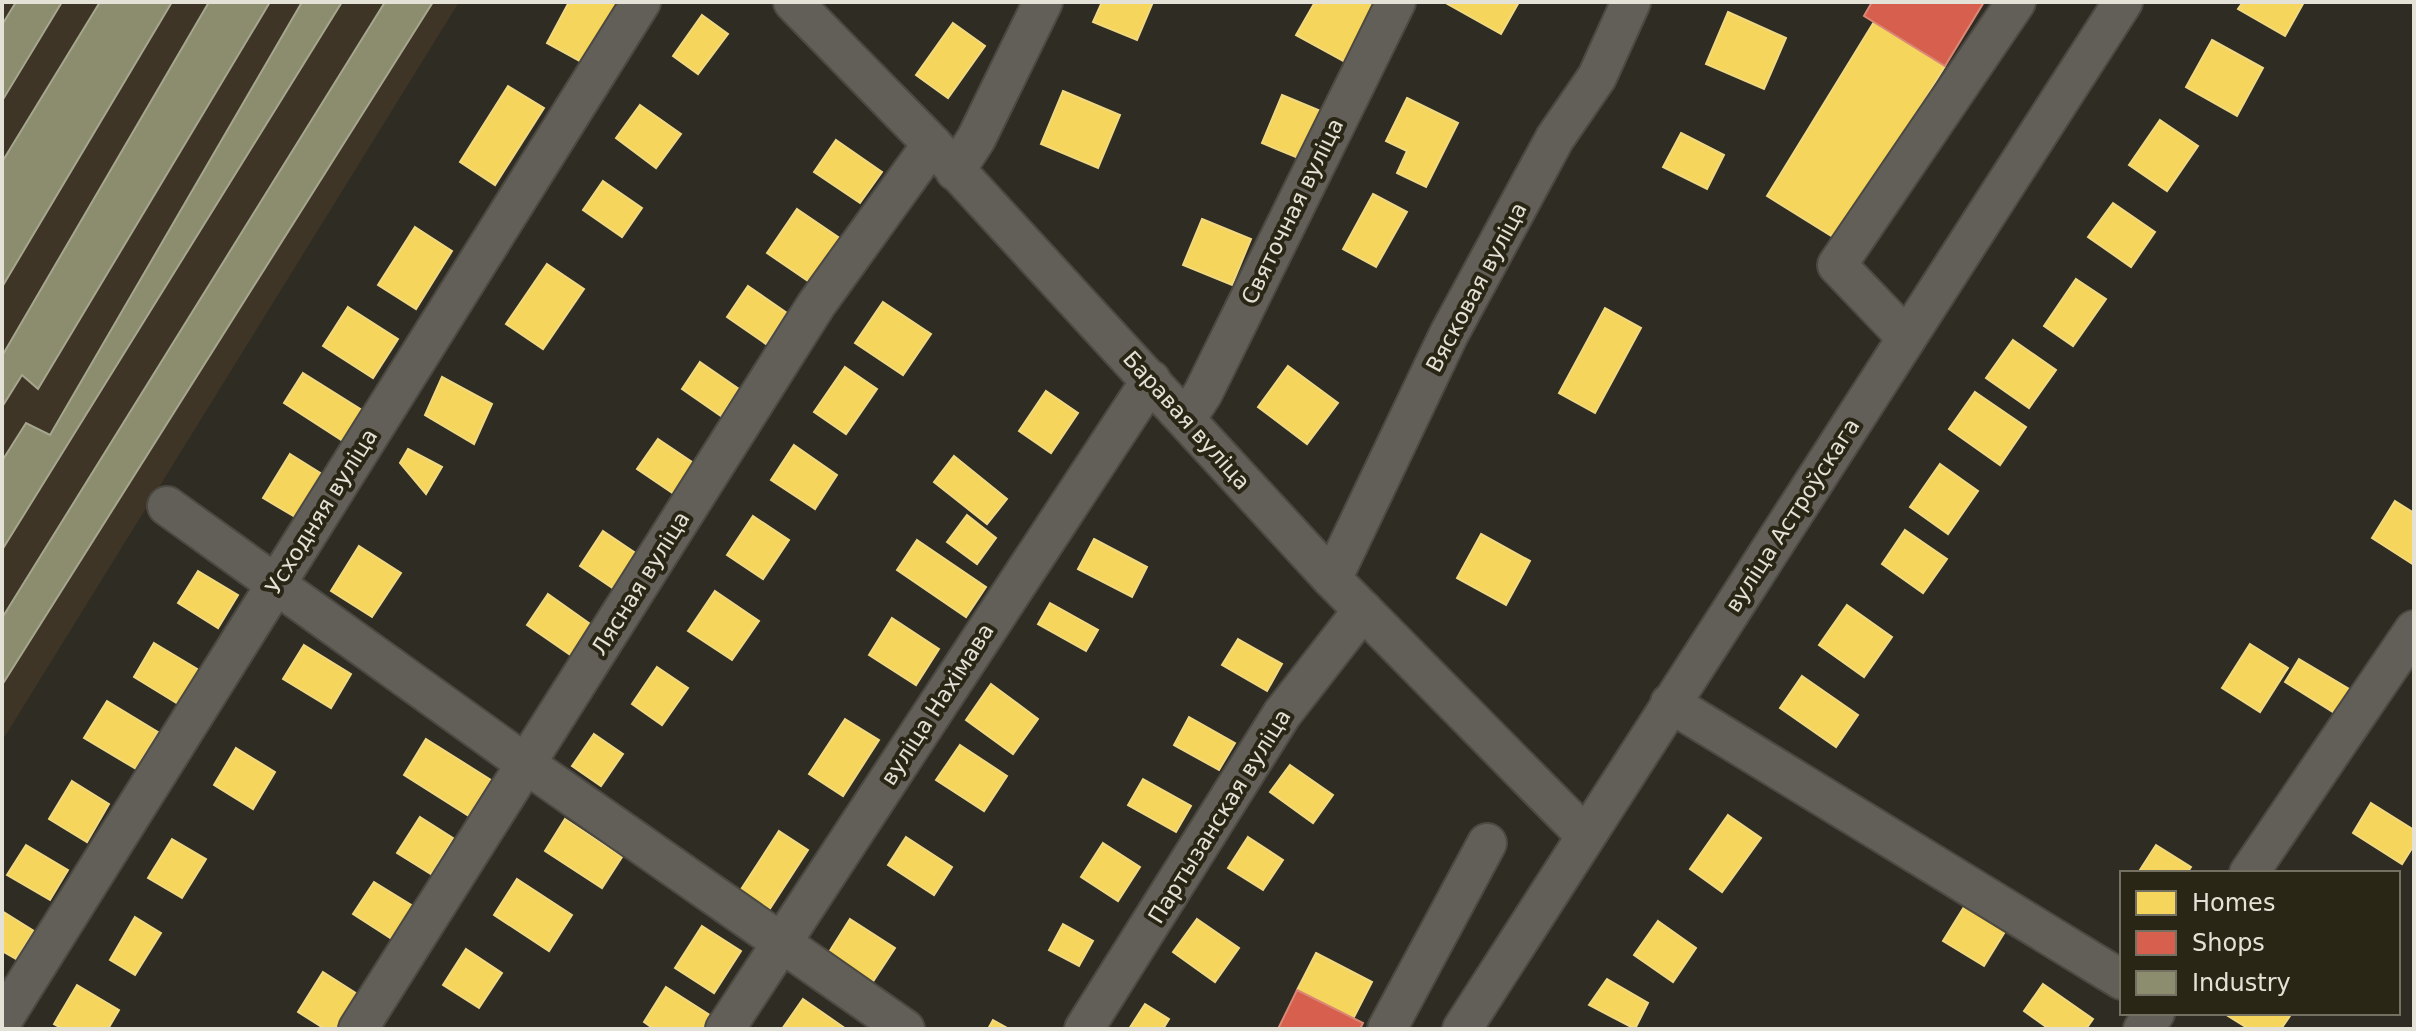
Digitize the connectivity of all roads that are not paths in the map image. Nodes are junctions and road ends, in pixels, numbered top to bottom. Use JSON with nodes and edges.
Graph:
{"nodes":[{"id":1,"x":641,"y":2,"type":"edge"},
{"id":2,"x":793,"y":2,"type":"edge"},
{"id":3,"x":1043,"y":2,"type":"edge"},
{"id":4,"x":1396,"y":2,"type":"edge"},
{"id":5,"x":1631,"y":2,"type":"edge"},
{"id":6,"x":2016,"y":2,"type":"edge"},
{"id":7,"x":2123,"y":2,"type":"edge"},
{"id":8,"x":943,"y":158,"type":"junction"},
{"id":9,"x":1906,"y":337,"type":"junction"},
{"id":10,"x":1151,"y":380,"type":"junction"},
{"id":11,"x":1186,"y":419,"type":"junction"},
{"id":12,"x":167,"y":506,"type":"dead end"},
{"id":13,"x":1332,"y":579,"type":"junction"},
{"id":14,"x":276,"y":583,"type":"junction"},
{"id":15,"x":1363,"y":610,"type":"junction"},
{"id":16,"x":2414,"y":630,"type":"edge"},
{"id":17,"x":1670,"y":703,"type":"junction"},
{"id":18,"x":526,"y":764,"type":"junction"},
{"id":19,"x":1585,"y":835,"type":"junction"},
{"id":20,"x":1487,"y":843,"type":"dead end"},
{"id":21,"x":2250,"y":871,"type":"edge"},
{"id":22,"x":781,"y":941,"type":"junction"},
{"id":23,"x":2120,"y":979,"type":"edge"},
{"id":24,"x":2,"y":1021,"type":"edge"},
{"id":25,"x":358,"y":1029,"type":"edge"},
{"id":26,"x":725,"y":1029,"type":"edge"},
{"id":27,"x":905,"y":1029,"type":"edge"},
{"id":28,"x":1084,"y":1029,"type":"edge"},
{"id":29,"x":1387,"y":1029,"type":"edge"},
{"id":30,"x":1462,"y":1029,"type":"edge"}],
"edges":[{"from":1,"to":14,"type":"street","name":"Усходняя вуліца"},
{"from":2,"to":8,"type":"street","name":"Баравая вуліца"},
{"from":3,"to":8,"type":"street","name":"Лясная вуліца"},
{"from":4,"to":11,"type":"street","name":"Святочная вуліца"},
{"from":5,"to":13,"type":"street","name":"Вясковая вуліца"},
{"from":6,"to":9,"type":"street"},
{"from":7,"to":9,"type":"street","name":"вуліца Астроўскага"},
{"from":8,"to":10,"type":"street","name":"Баравая вуліца"},
{"from":8,"to":18,"type":"street","name":"Лясная вуліца"},
{"from":9,"to":17,"type":"street","name":"вуліца Астроўскага"},
{"from":10,"to":11,"type":"street","name":"Баравая вуліца"},
{"from":10,"to":22,"type":"street","name":"вуліца Нахімава"},
{"from":11,"to":13,"type":"street","name":"Баравая вуліца"},
{"from":12,"to":14,"type":"street"},
{"from":13,"to":15,"type":"street","name":"Баравая вуліца"},
{"from":14,"to":18,"type":"street"},
{"from":14,"to":24,"type":"street","name":"Усходняя вуліца"},
{"from":15,"to":19,"type":"street","name":"Баравая вуліца"},
{"from":15,"to":28,"type":"street","name":"Партызанская вуліца"},
{"from":16,"to":21,"type":"street"},
{"from":17,"to":19,"type":"street","name":"вуліца Астроўскага"},
{"from":17,"to":23,"type":"street"},
{"from":18,"to":22,"type":"street"},
{"from":18,"to":25,"type":"street","name":"Лясная вуліца"},
{"from":19,"to":30,"type":"street","name":"вуліца Астроўскага"},
{"from":20,"to":29,"type":"street"},
{"from":22,"to":26,"type":"street","name":"вуліца Нахімава"},
{"from":22,"to":27,"type":"street"}]}
